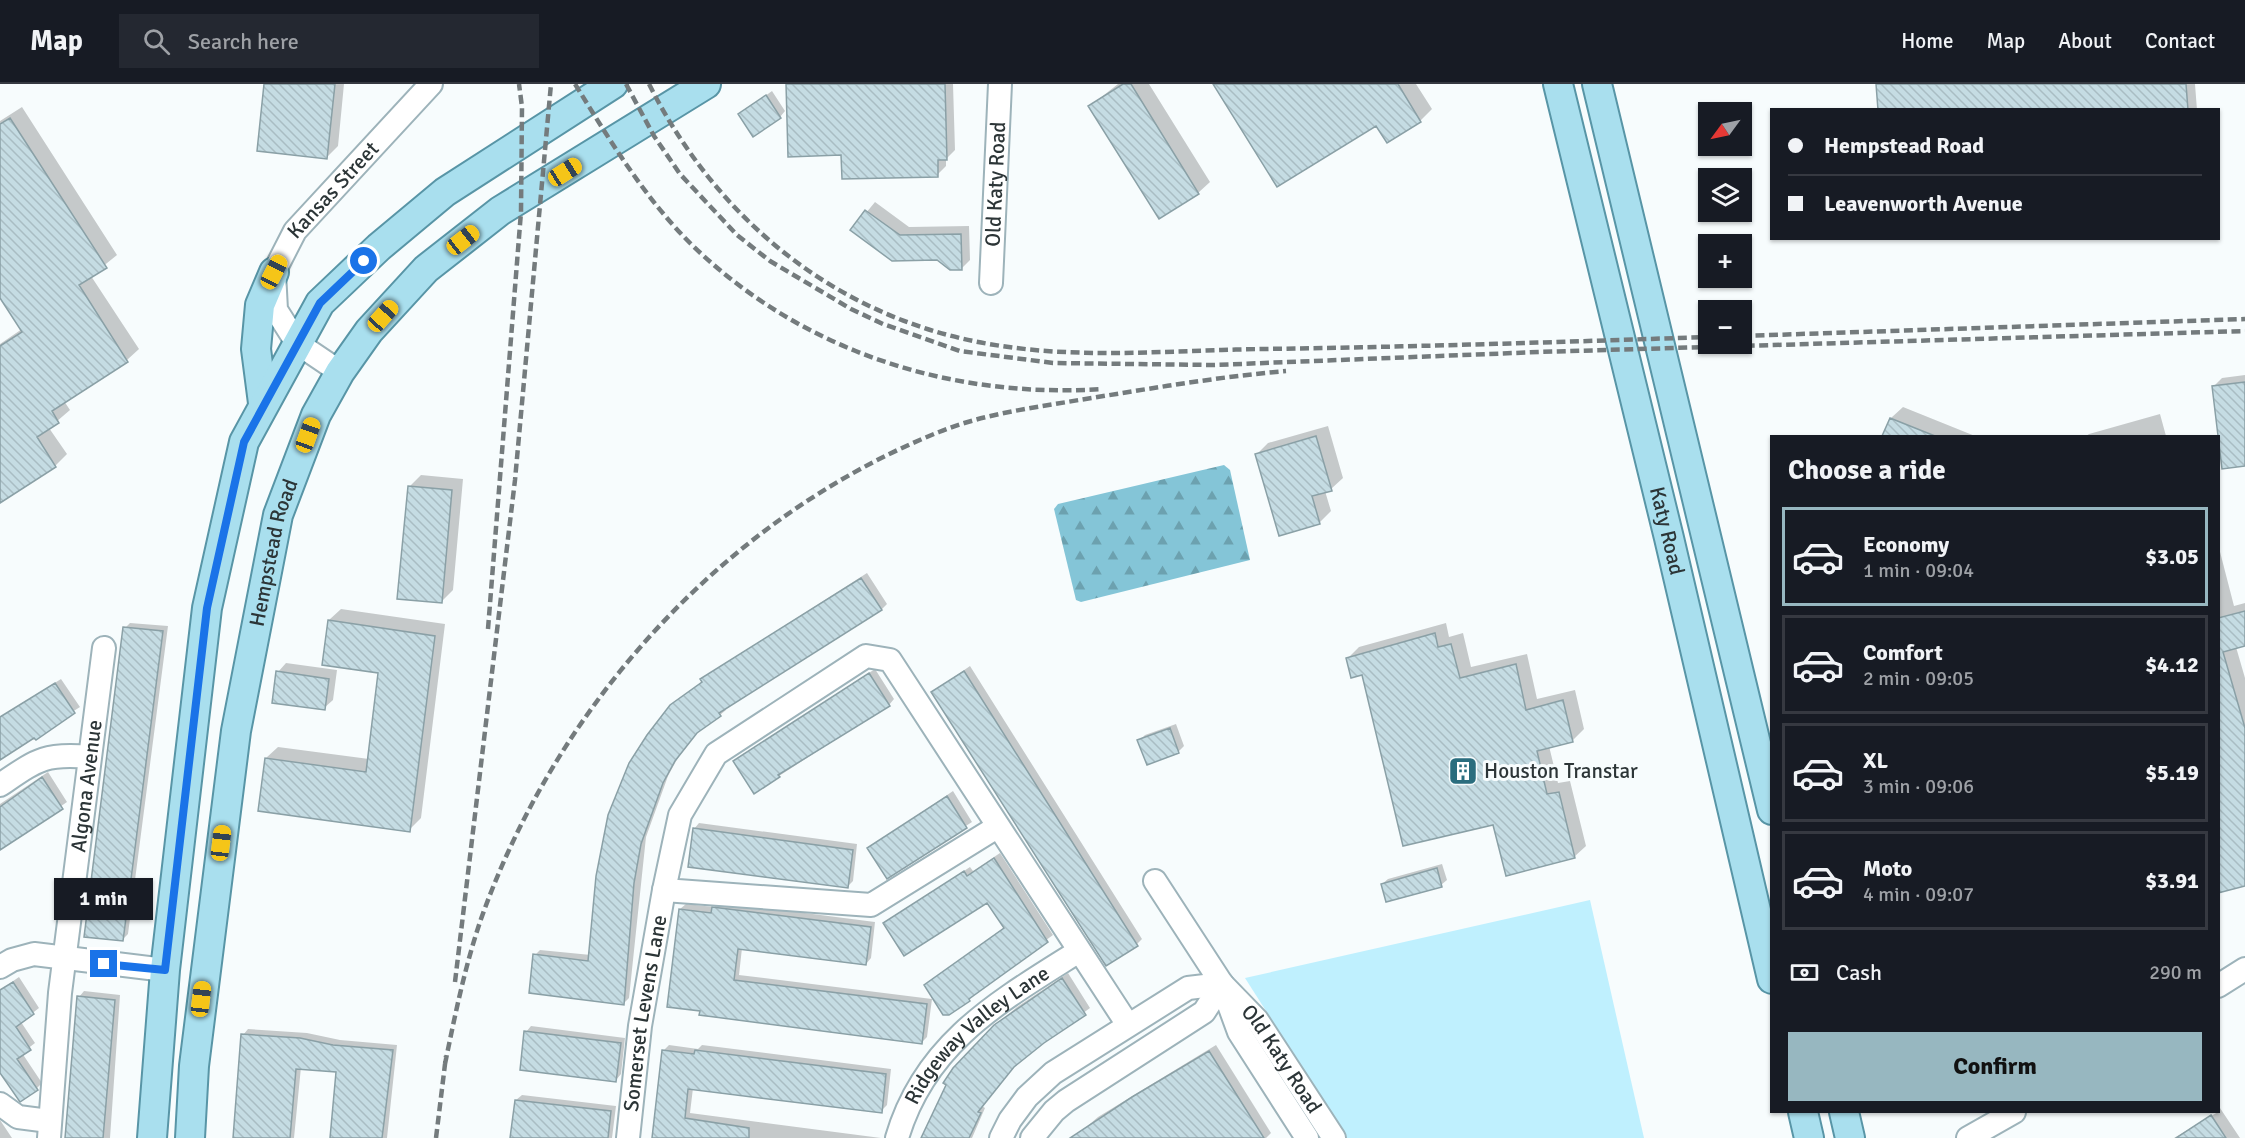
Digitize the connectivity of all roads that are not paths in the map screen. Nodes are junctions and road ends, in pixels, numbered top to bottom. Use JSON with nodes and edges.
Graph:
{"nodes":[{"id":1,"x":431,"y":84,"type":"edge"},
{"id":2,"x":614,"y":84,"type":"edge"},
{"id":3,"x":706,"y":84,"type":"edge"},
{"id":4,"x":1000,"y":84,"type":"edge"},
{"id":5,"x":1558,"y":84,"type":"edge"},
{"id":6,"x":1598,"y":84,"type":"edge"},
{"id":7,"x":274,"y":272,"type":"junction"},
{"id":8,"x":991,"y":283,"type":"dead end"},
{"id":9,"x":297,"y":343,"type":"junction"},
{"id":10,"x":340,"y":372,"type":"junction"},
{"id":11,"x":263,"y":404,"type":"junction"},
{"id":12,"x":104,"y":648,"type":"dead end"},
{"id":13,"x":90,"y":757,"type":"junction"},
{"id":14,"x":0,"y":784,"type":"edge"},
{"id":15,"x":1770,"y":802,"type":"edge"},
{"id":16,"x":1770,"y":821,"type":"edge"},
{"id":17,"x":997,"y":827,"type":"junction"},
{"id":18,"x":1737,"y":835,"type":"junction"},
{"id":19,"x":1155,"y":880,"type":"dead end"},
{"id":20,"x":664,"y":890,"type":"junction"},
{"id":21,"x":1079,"y":951,"type":"junction"},
{"id":22,"x":65,"y":960,"type":"junction"},
{"id":23,"x":0,"y":967,"type":"edge"},
{"id":24,"x":2245,"y":969,"type":"edge"},
{"id":25,"x":165,"y":970,"type":"junction"},
{"id":26,"x":1770,"y":971,"type":"edge"},
{"id":27,"x":1222,"y":984,"type":"junction"},
{"id":28,"x":2220,"y":985,"type":"edge"},
{"id":29,"x":1128,"y":1025,"type":"junction"},
{"id":30,"x":1109,"y":1038,"type":"junction"},
{"id":31,"x":1124,"y":1062,"type":"junction"},
{"id":32,"x":0,"y":1104,"type":"edge"},
{"id":33,"x":1803,"y":1113,"type":"edge"},
{"id":34,"x":1844,"y":1113,"type":"edge"},
{"id":35,"x":2012,"y":1113,"type":"edge"},
{"id":36,"x":49,"y":1129,"type":"edge"},
{"id":37,"x":152,"y":1138,"type":"edge"},
{"id":38,"x":190,"y":1138,"type":"edge"},
{"id":39,"x":628,"y":1138,"type":"edge"},
{"id":40,"x":897,"y":1138,"type":"edge"},
{"id":41,"x":1001,"y":1138,"type":"edge"},
{"id":42,"x":1032,"y":1138,"type":"edge"},
{"id":43,"x":1307,"y":1138,"type":"edge"},
{"id":44,"x":1334,"y":1138,"type":"edge"},
{"id":45,"x":1809,"y":1138,"type":"edge"},
{"id":46,"x":1850,"y":1138,"type":"edge"},
{"id":47,"x":1968,"y":1138,"type":"edge"}],
"edges":[{"from":1,"to":7,"type":"street","name":"Kansas Street"},
{"from":2,"to":9,"type":"main road"},
{"from":3,"to":10,"type":"main road","name":"Hempstead Road"},
{"from":4,"to":8,"type":"street","name":"Old Katy Road"},
{"from":5,"to":18,"type":"main road","name":"Katy Road"},
{"from":6,"to":15,"type":"main road","name":"Katy Road"},
{"from":7,"to":9,"type":"street"},
{"from":7,"to":11,"type":"main road"},
{"from":9,"to":10,"type":"street"},
{"from":9,"to":11,"type":"main road"},
{"from":10,"to":38,"type":"main road","name":"Hempstead Road"},
{"from":11,"to":25,"type":"main road"},
{"from":12,"to":13,"type":"street","name":"Algona Avenue"},
{"from":13,"to":14,"type":"street"},
{"from":13,"to":22,"type":"street","name":"Algona Avenue"},
{"from":16,"to":18,"type":"main road"},
{"from":17,"to":20,"type":"street"},
{"from":17,"to":20,"type":"street","name":"Somerset Levens Lane"},
{"from":17,"to":21,"type":"street","name":"Somerset Levens Lane"},
{"from":18,"to":26,"type":"main road","name":"Katy Road"},
{"from":19,"to":27,"type":"street","name":"Old Katy Road"},
{"from":20,"to":39,"type":"street","name":"Somerset Levens Lane"},
{"from":21,"to":29,"type":"street","name":"Somerset Levens Lane"},
{"from":21,"to":40,"type":"street","name":"Ridgeway Valley Lane"},
{"from":22,"to":23,"type":"street"},
{"from":22,"to":25,"type":"street"},
{"from":22,"to":36,"type":"street","name":"Algona Avenue"},
{"from":24,"to":28,"type":"street"},
{"from":25,"to":37,"type":"main road"},
{"from":27,"to":29,"type":"street"},
{"from":27,"to":31,"type":"street"},
{"from":27,"to":43,"type":"street","name":"Old Katy Road"},
{"from":27,"to":44,"type":"street","name":"Old Katy Road"},
{"from":29,"to":30,"type":"street"},
{"from":30,"to":31,"type":"street"},
{"from":30,"to":41,"type":"street"},
{"from":31,"to":42,"type":"street"},
{"from":32,"to":36,"type":"street"},
{"from":33,"to":45,"type":"main road"},
{"from":34,"to":46,"type":"main road"},
{"from":35,"to":47,"type":"street"}]}
